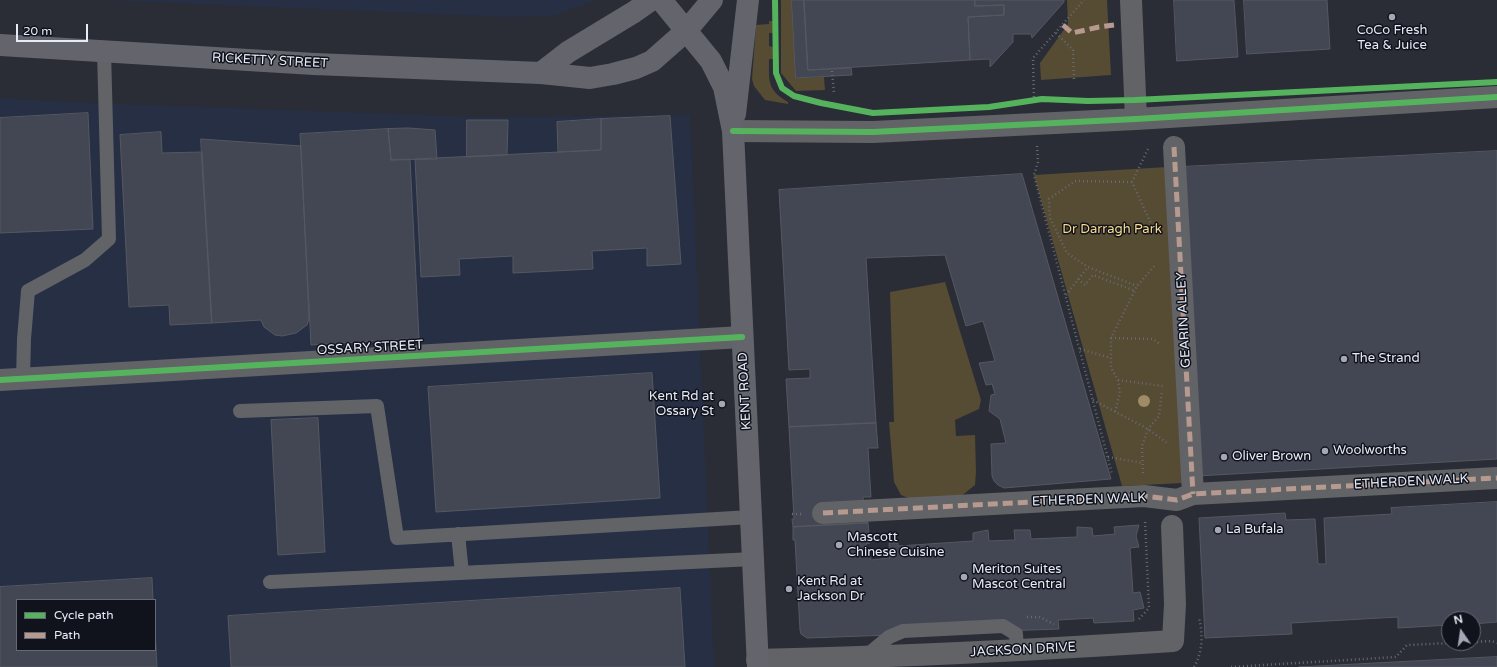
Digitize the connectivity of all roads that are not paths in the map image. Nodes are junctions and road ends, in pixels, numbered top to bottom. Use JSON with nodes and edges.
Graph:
{"nodes":[{"id":1,"x":651,"y":0,"type":"edge"},
{"id":2,"x":661,"y":0,"type":"edge"},
{"id":3,"x":712,"y":0,"type":"edge"},
{"id":4,"x":748,"y":0,"type":"edge"},
{"id":5,"x":1131,"y":0,"type":"edge"},
{"id":6,"x":686,"y":31,"type":"junction"},
{"id":7,"x":0,"y":46,"type":"edge"},
{"id":8,"x":104,"y":51,"type":"junction"},
{"id":9,"x":541,"y":73,"type":"junction"},
{"id":10,"x":1497,"y":97,"type":"edge"},
{"id":11,"x":1136,"y":119,"type":"junction"},
{"id":12,"x":733,"y":131,"type":"junction"},
{"id":13,"x":1174,"y":147,"type":"dead end"},
{"id":14,"x":742,"y":337,"type":"junction"},
{"id":15,"x":23,"y":379,"type":"junction"},
{"id":16,"x":0,"y":380,"type":"edge"},
{"id":17,"x":240,"y":412,"type":"dead end"},
{"id":18,"x":1497,"y":478,"type":"edge"},
{"id":19,"x":1193,"y":494,"type":"junction"},
{"id":20,"x":823,"y":513,"type":"dead end"},
{"id":21,"x":751,"y":517,"type":"junction"},
{"id":22,"x":1172,"y":526,"type":"dead end"},
{"id":23,"x":458,"y":534,"type":"junction"},
{"id":24,"x":754,"y":560,"type":"junction"},
{"id":25,"x":462,"y":573,"type":"junction"},
{"id":26,"x":270,"y":582,"type":"dead end"},
{"id":27,"x":758,"y":663,"type":"edge"}],
"edges":[{"from":1,"to":9,"type":"main road"},
{"from":2,"to":6,"type":"main road","name":"KENT ROAD"},
{"from":3,"to":6,"type":"main road"},
{"from":4,"to":12,"type":"main road"},
{"from":5,"to":11,"type":"street"},
{"from":6,"to":9,"type":"main road","name":"RICKETTY STREET"},
{"from":6,"to":12,"type":"main road","name":"KENT ROAD"},
{"from":7,"to":8,"type":"main road","name":"RICKETTY STREET"},
{"from":8,"to":9,"type":"main road","name":"RICKETTY STREET"},
{"from":8,"to":15,"type":"lane"},
{"from":10,"to":11,"type":"street"},
{"from":11,"to":12,"type":"street"},
{"from":12,"to":14,"type":"main road","name":"KENT ROAD"},
{"from":13,"to":19,"type":"street","name":"GEARIN ALLEY"},
{"from":14,"to":15,"type":"street","name":"OSSARY STREET"},
{"from":14,"to":21,"type":"main road","name":"KENT ROAD"},
{"from":15,"to":16,"type":"street","name":"OSSARY STREET"},
{"from":17,"to":23,"type":"lane"},
{"from":18,"to":19,"type":"street","name":"ETHERDEN WALK"},
{"from":19,"to":20,"type":"street","name":"ETHERDEN WALK"},
{"from":21,"to":23,"type":"lane"},
{"from":21,"to":24,"type":"main road","name":"KENT ROAD"},
{"from":22,"to":27,"type":"street","name":"JACKSON DRIVE"},
{"from":23,"to":25,"type":"lane"},
{"from":24,"to":25,"type":"lane"},
{"from":24,"to":27,"type":"main road","name":"KENT ROAD"},
{"from":25,"to":26,"type":"lane"}]}
